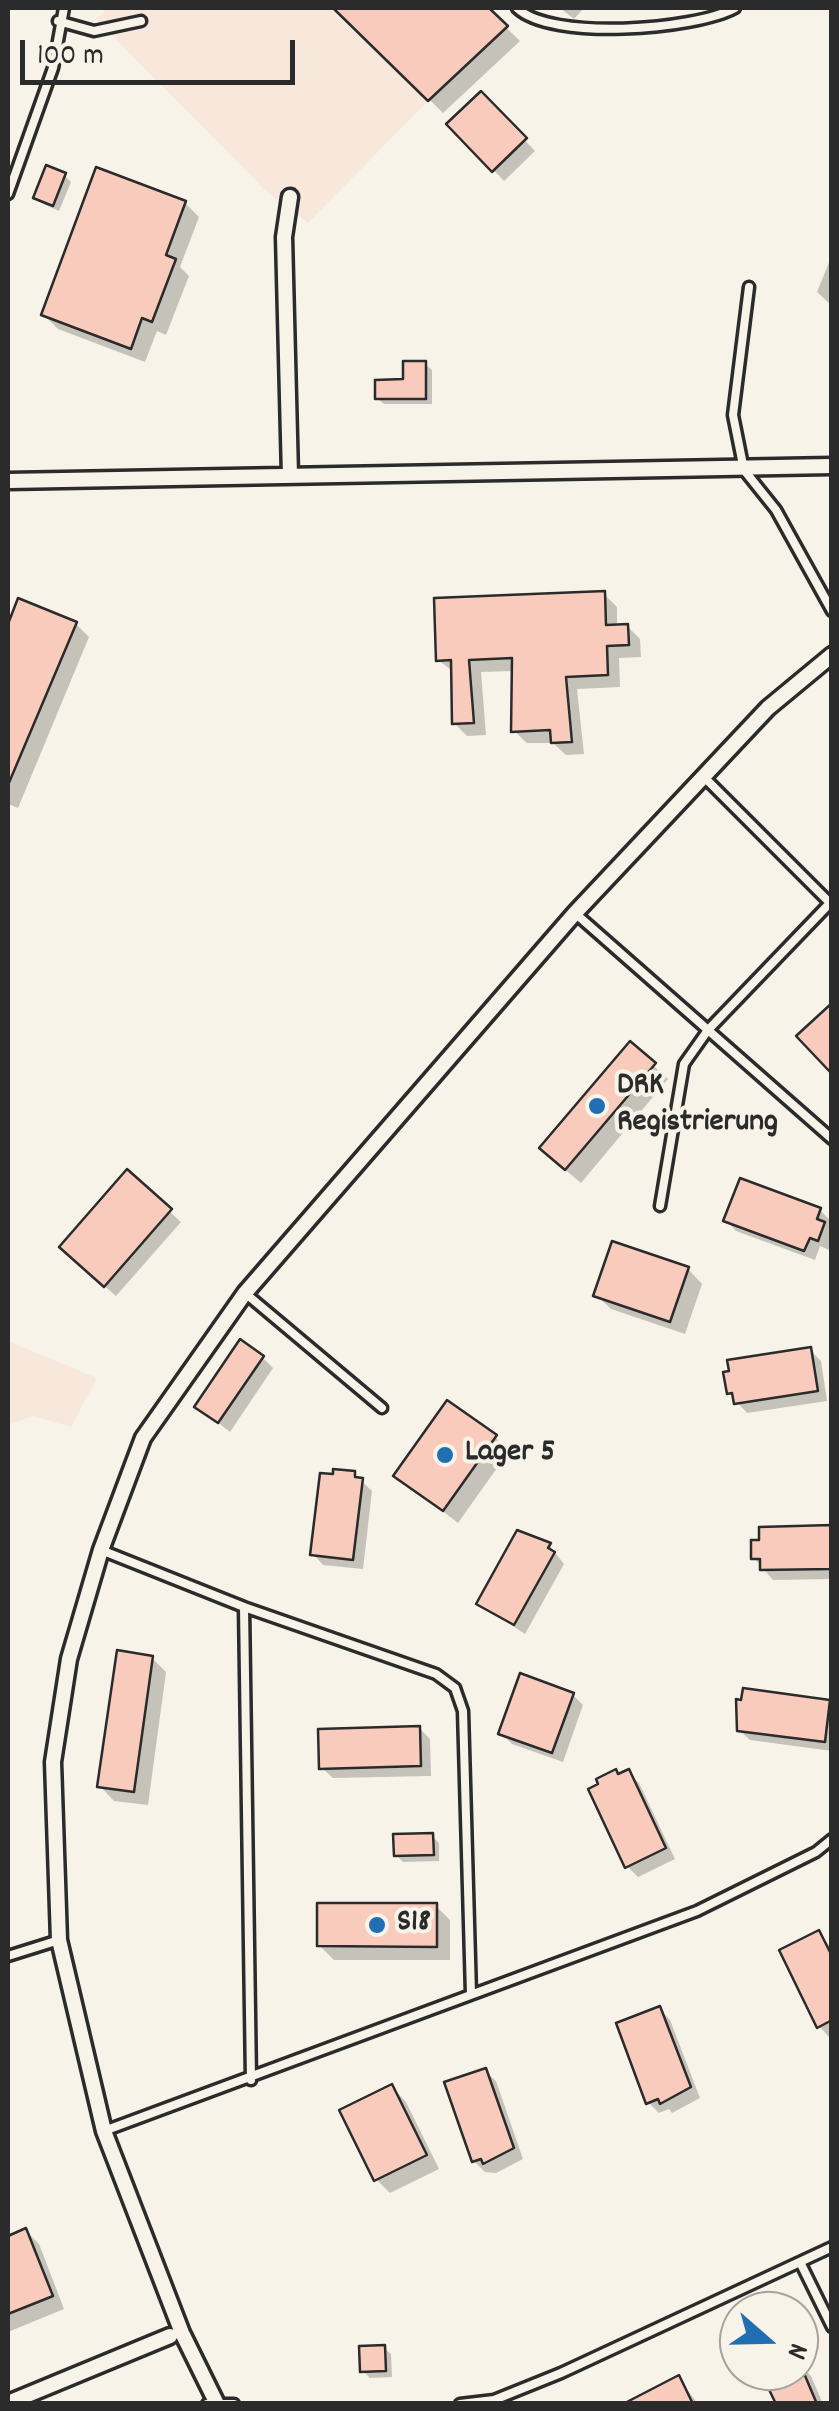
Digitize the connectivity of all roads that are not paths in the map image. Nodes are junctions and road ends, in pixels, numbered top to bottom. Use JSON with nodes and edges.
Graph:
{"nodes":[{"id":1,"x":64,"y":8,"type":"edge"},
{"id":2,"x":517,"y":8,"type":"edge"},
{"id":3,"x":735,"y":8,"type":"edge"},
{"id":4,"x":58,"y":21,"type":"junction"},
{"id":5,"x":141,"y":21,"type":"dead end"},
{"id":6,"x":8,"y":194,"type":"edge"},
{"id":7,"x":290,"y":197,"type":"dead end"},
{"id":8,"x":748,"y":287,"type":"dead end"},
{"id":9,"x":832,"y":466,"type":"edge"},
{"id":10,"x":744,"y":470,"type":"junction"},
{"id":11,"x":290,"y":476,"type":"junction"},
{"id":12,"x":8,"y":481,"type":"edge"},
{"id":13,"x":832,"y":611,"type":"edge"},
{"id":14,"x":832,"y":655,"type":"edge"},
{"id":15,"x":702,"y":775,"type":"junction"},
{"id":16,"x":575,"y":913,"type":"junction"},
{"id":17,"x":708,"y":1030,"type":"junction"},
{"id":18,"x":832,"y":1139,"type":"edge"},
{"id":19,"x":660,"y":1206,"type":"dead end"},
{"id":20,"x":245,"y":1293,"type":"junction"},
{"id":21,"x":382,"y":1408,"type":"dead end"},
{"id":22,"x":101,"y":1550,"type":"junction"},
{"id":23,"x":244,"y":1607,"type":"junction"},
{"id":24,"x":832,"y":1839,"type":"edge"},
{"id":25,"x":59,"y":1940,"type":"junction"},
{"id":26,"x":8,"y":1956,"type":"edge"},
{"id":27,"x":471,"y":1994,"type":"junction"},
{"id":28,"x":251,"y":2080,"type":"junction"},
{"id":29,"x":104,"y":2131,"type":"junction"},
{"id":30,"x":832,"y":2247,"type":"edge"},
{"id":31,"x":800,"y":2262,"type":"junction"},
{"id":32,"x":832,"y":2327,"type":"edge"},
{"id":33,"x":176,"y":2334,"type":"junction"},
{"id":34,"x":213,"y":2402,"type":"edge"},
{"id":35,"x":496,"y":2402,"type":"edge"},
{"id":36,"x":8,"y":2403,"type":"edge"},
{"id":37,"x":234,"y":2404,"type":"edge"},
{"id":38,"x":460,"y":2404,"type":"edge"}],
"edges":[{"from":1,"to":4,"type":"lane"},
{"from":2,"to":3,"type":"lane"},
{"from":4,"to":5,"type":"lane"},
{"from":4,"to":6,"type":"lane"},
{"from":7,"to":11,"type":"street"},
{"from":8,"to":10,"type":"lane"},
{"from":9,"to":10,"type":"street"},
{"from":10,"to":11,"type":"street"},
{"from":10,"to":13,"type":"lane"},
{"from":11,"to":12,"type":"street"},
{"from":14,"to":15,"type":"street"},
{"from":15,"to":16,"type":"street"},
{"from":15,"to":17,"type":"lane"},
{"from":16,"to":17,"type":"lane"},
{"from":16,"to":20,"type":"street"},
{"from":17,"to":18,"type":"lane"},
{"from":17,"to":19,"type":"lane"},
{"from":20,"to":21,"type":"lane"},
{"from":20,"to":22,"type":"street"},
{"from":22,"to":23,"type":"lane"},
{"from":22,"to":25,"type":"street"},
{"from":23,"to":27,"type":"lane"},
{"from":23,"to":28,"type":"lane"},
{"from":24,"to":27,"type":"lane"},
{"from":25,"to":26,"type":"lane"},
{"from":25,"to":29,"type":"street"},
{"from":27,"to":28,"type":"lane"},
{"from":28,"to":29,"type":"lane"},
{"from":29,"to":33,"type":"street"},
{"from":30,"to":31,"type":"lane"},
{"from":31,"to":32,"type":"lane"},
{"from":31,"to":35,"type":"lane"},
{"from":33,"to":34,"type":"street"},
{"from":33,"to":36,"type":"street"},
{"from":34,"to":37,"type":"lane"},
{"from":35,"to":38,"type":"lane"}]}
